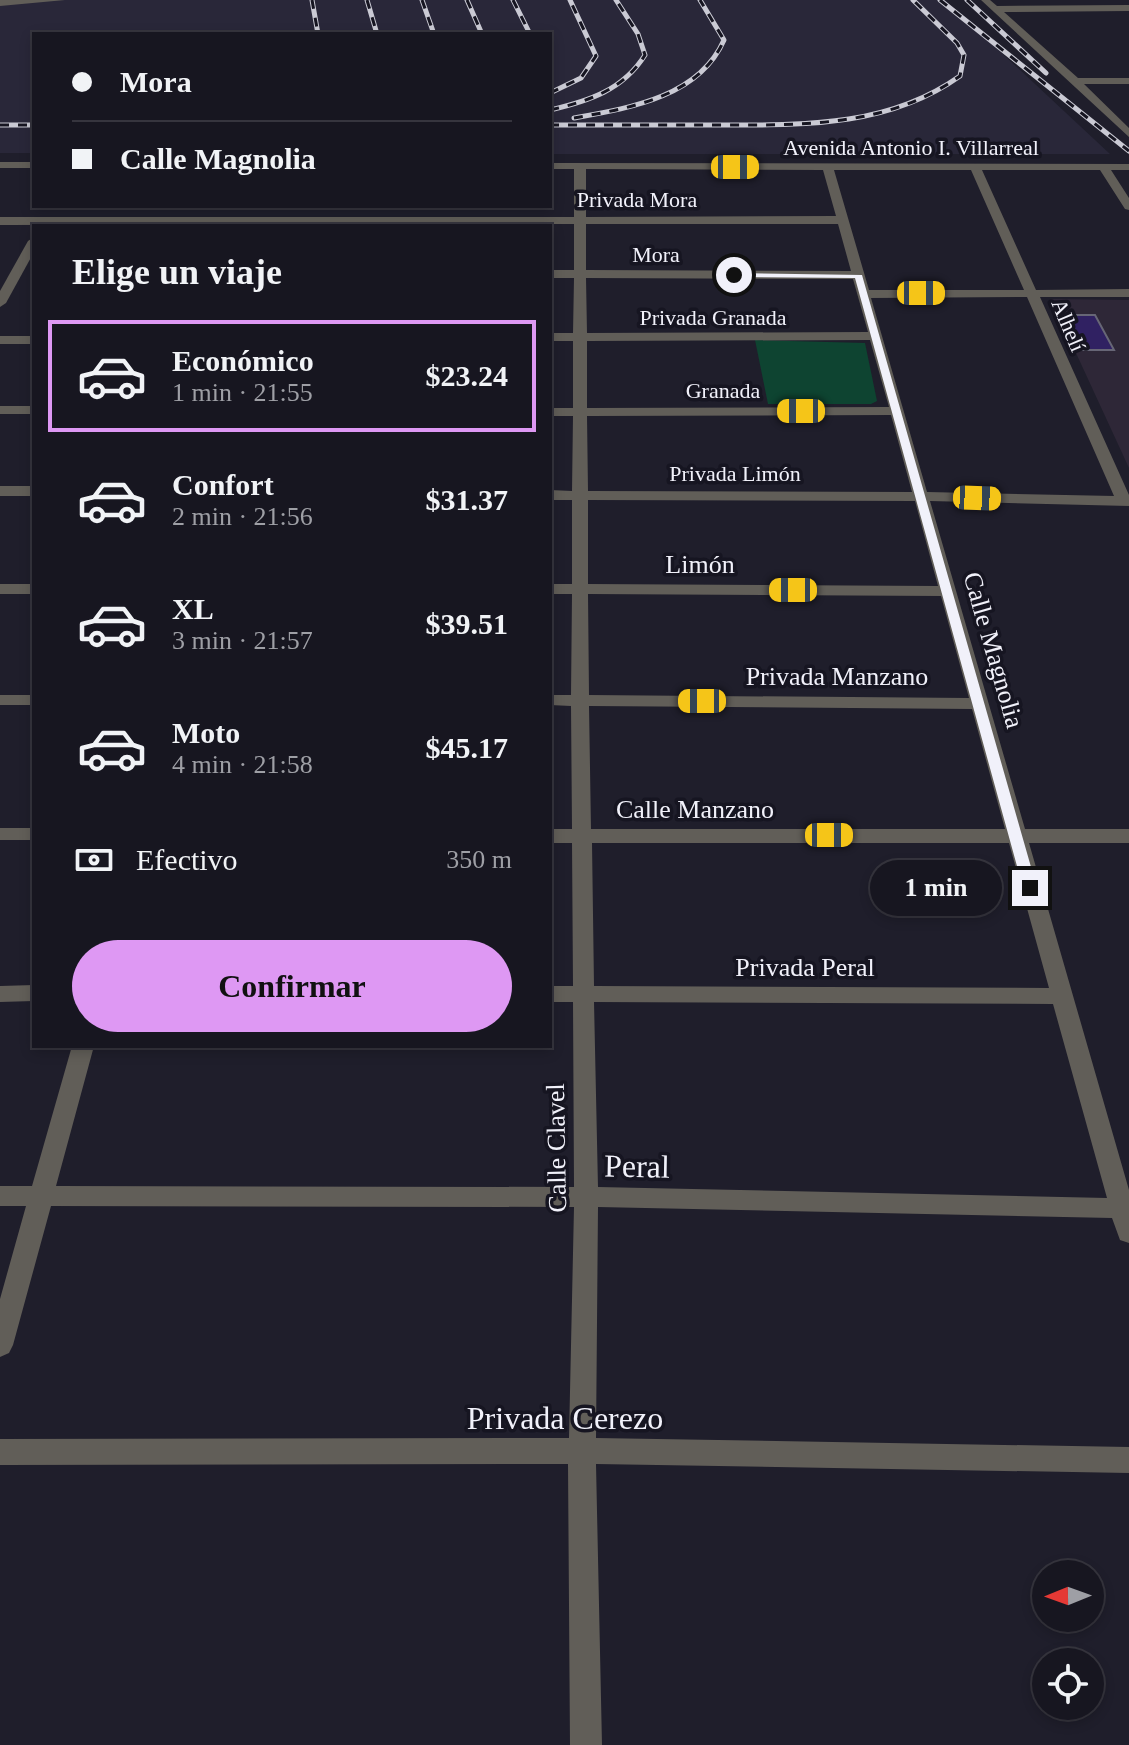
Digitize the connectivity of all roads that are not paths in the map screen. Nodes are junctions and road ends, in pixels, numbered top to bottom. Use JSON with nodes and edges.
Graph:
{"nodes":[{"id":1,"x":61,"y":0,"type":"edge"},
{"id":2,"x":985,"y":0,"type":"edge"},
{"id":3,"x":0,"y":3,"type":"edge"},
{"id":4,"x":1129,"y":8,"type":"edge"},
{"id":5,"x":995,"y":9,"type":"junction"},
{"id":6,"x":1076,"y":81,"type":"junction"},
{"id":7,"x":1129,"y":81,"type":"edge"},
{"id":8,"x":1129,"y":134,"type":"edge"},
{"id":9,"x":0,"y":165,"type":"edge"},
{"id":10,"x":32,"y":165,"type":"edge"},
{"id":11,"x":552,"y":166,"type":"edge"},
{"id":12,"x":975,"y":166,"type":"junction"},
{"id":13,"x":580,"y":167,"type":"junction"},
{"id":14,"x":828,"y":167,"type":"junction"},
{"id":15,"x":1103,"y":167,"type":"junction"},
{"id":16,"x":1129,"y":167,"type":"edge"},
{"id":17,"x":1129,"y":207,"type":"edge"},
{"id":18,"x":579,"y":218,"type":"junction"},
{"id":19,"x":842,"y":220,"type":"junction"},
{"id":20,"x":0,"y":221,"type":"edge"},
{"id":21,"x":44,"y":223,"type":"edge"},
{"id":22,"x":310,"y":223,"type":"edge"},
{"id":23,"x":32,"y":245,"type":"edge"},
{"id":24,"x":552,"y":274,"type":"edge"},
{"id":25,"x":580,"y":274,"type":"junction"},
{"id":26,"x":858,"y":275,"type":"junction"},
{"id":27,"x":0,"y":276,"type":"edge"},
{"id":28,"x":15,"y":276,"type":"junction"},
{"id":29,"x":32,"y":276,"type":"edge"},
{"id":30,"x":1034,"y":293,"type":"junction"},
{"id":31,"x":1129,"y":293,"type":"edge"},
{"id":32,"x":865,"y":294,"type":"junction"},
{"id":33,"x":0,"y":303,"type":"edge"},
{"id":34,"x":877,"y":336,"type":"junction"},
{"id":35,"x":552,"y":337,"type":"edge"},
{"id":36,"x":580,"y":337,"type":"junction"},
{"id":37,"x":0,"y":340,"type":"edge"},
{"id":38,"x":32,"y":340,"type":"edge"},
{"id":39,"x":0,"y":410,"type":"edge"},
{"id":40,"x":32,"y":410,"type":"edge"},
{"id":41,"x":895,"y":411,"type":"junction"},
{"id":42,"x":552,"y":412,"type":"edge"},
{"id":43,"x":581,"y":413,"type":"junction"},
{"id":44,"x":0,"y":491,"type":"edge"},
{"id":45,"x":32,"y":491,"type":"edge"},
{"id":46,"x":552,"y":495,"type":"edge"},
{"id":47,"x":581,"y":495,"type":"junction"},
{"id":48,"x":920,"y":497,"type":"junction"},
{"id":49,"x":1127,"y":501,"type":"edge"},
{"id":50,"x":0,"y":589,"type":"edge"},
{"id":51,"x":32,"y":589,"type":"edge"},
{"id":52,"x":552,"y":589,"type":"edge"},
{"id":53,"x":579,"y":589,"type":"junction"},
{"id":54,"x":945,"y":591,"type":"junction"},
{"id":55,"x":0,"y":700,"type":"edge"},
{"id":56,"x":32,"y":700,"type":"edge"},
{"id":57,"x":552,"y":700,"type":"edge"},
{"id":58,"x":580,"y":700,"type":"junction"},
{"id":59,"x":979,"y":704,"type":"junction"},
{"id":60,"x":0,"y":834,"type":"edge"},
{"id":61,"x":32,"y":834,"type":"edge"},
{"id":62,"x":1015,"y":834,"type":"junction"},
{"id":63,"x":552,"y":836,"type":"edge"},
{"id":64,"x":581,"y":836,"type":"junction"},
{"id":65,"x":1129,"y":836,"type":"edge"},
{"id":66,"x":32,"y":993,"type":"edge"},
{"id":67,"x":0,"y":994,"type":"edge"},
{"id":68,"x":552,"y":994,"type":"edge"},
{"id":69,"x":582,"y":994,"type":"junction"},
{"id":70,"x":1061,"y":996,"type":"junction"},
{"id":71,"x":82,"y":1048,"type":"edge"},
{"id":72,"x":1107,"y":1148,"type":"junction"},
{"id":73,"x":1129,"y":1162,"type":"edge"},
{"id":74,"x":0,"y":1196,"type":"edge"},
{"id":75,"x":42,"y":1196,"type":"junction"},
{"id":76,"x":586,"y":1197,"type":"junction"},
{"id":77,"x":1125,"y":1208,"type":"edge"},
{"id":78,"x":1129,"y":1233,"type":"edge"},
{"id":79,"x":0,"y":1345,"type":"edge"},
{"id":80,"x":582,"y":1451,"type":"junction"},
{"id":81,"x":0,"y":1452,"type":"edge"},
{"id":82,"x":1129,"y":1460,"type":"edge"},
{"id":83,"x":586,"y":1745,"type":"edge"}],
"edges":[{"from":1,"to":3,"type":"street"},
{"from":2,"to":5,"type":"street"},
{"from":4,"to":5,"type":"street"},
{"from":5,"to":6,"type":"street"},
{"from":6,"to":7,"type":"street"},
{"from":6,"to":8,"type":"street"},
{"from":9,"to":10,"type":"street"},
{"from":11,"to":13,"type":"street","name":"Avenida Antonio I. Villarreal"},
{"from":12,"to":14,"type":"street","name":"Avenida Antonio I. Villarreal"},
{"from":12,"to":15,"type":"street","name":"Avenida Antonio I. Villarreal"},
{"from":12,"to":30,"type":"street","name":"Alhelí"},
{"from":13,"to":14,"type":"street","name":"Avenida Antonio I. Villarreal"},
{"from":13,"to":18,"type":"street","name":"Calle Clavel"},
{"from":14,"to":19,"type":"street","name":"Calle Magnolia"},
{"from":15,"to":16,"type":"street","name":"Avenida Antonio I. Villarreal"},
{"from":15,"to":17,"type":"street"},
{"from":18,"to":19,"type":"street","name":"Privada Mora"},
{"from":18,"to":22,"type":"street","name":"Privada Mora"},
{"from":18,"to":25,"type":"street","name":"Calle Clavel"},
{"from":19,"to":26,"type":"street","name":"Calle Magnolia"},
{"from":20,"to":21,"type":"street","name":"Privada Mora"},
{"from":21,"to":22,"type":"street","name":"Privada Mora"},
{"from":23,"to":28,"type":"street"},
{"from":24,"to":25,"type":"street","name":"Mora"},
{"from":25,"to":26,"type":"street","name":"Mora"},
{"from":25,"to":36,"type":"street","name":"Calle Clavel"},
{"from":26,"to":32,"type":"street","name":"Calle Magnolia"},
{"from":27,"to":28,"type":"street"},
{"from":28,"to":29,"type":"street"},
{"from":28,"to":33,"type":"street"},
{"from":30,"to":31,"type":"street"},
{"from":30,"to":32,"type":"street"},
{"from":30,"to":49,"type":"street","name":"Alhelí"},
{"from":32,"to":34,"type":"street","name":"Calle Magnolia"},
{"from":34,"to":36,"type":"street","name":"Privada Granada"},
{"from":34,"to":41,"type":"street","name":"Calle Magnolia"},
{"from":35,"to":36,"type":"street","name":"Privada Granada"},
{"from":36,"to":43,"type":"street","name":"Calle Clavel"},
{"from":37,"to":38,"type":"street"},
{"from":39,"to":40,"type":"street"},
{"from":41,"to":43,"type":"street","name":"Granada"},
{"from":41,"to":48,"type":"street","name":"Calle Magnolia"},
{"from":42,"to":43,"type":"street","name":"Granada"},
{"from":43,"to":47,"type":"street","name":"Calle Clavel"},
{"from":44,"to":45,"type":"street"},
{"from":46,"to":47,"type":"street","name":"Privada Limón"},
{"from":47,"to":48,"type":"street","name":"Privada Limón"},
{"from":47,"to":53,"type":"street","name":"Calle Clavel"},
{"from":48,"to":49,"type":"street","name":"Privada Limón"},
{"from":48,"to":54,"type":"street","name":"Calle Magnolia"},
{"from":50,"to":51,"type":"street"},
{"from":52,"to":53,"type":"street","name":"Limón"},
{"from":53,"to":54,"type":"street","name":"Limón"},
{"from":53,"to":58,"type":"street","name":"Calle Clavel"},
{"from":54,"to":59,"type":"street","name":"Calle Magnolia"},
{"from":55,"to":56,"type":"street"},
{"from":57,"to":58,"type":"street","name":"Privada Manzano"},
{"from":58,"to":59,"type":"street","name":"Privada Manzano"},
{"from":58,"to":64,"type":"street","name":"Calle Clavel"},
{"from":59,"to":62,"type":"street","name":"Calle Magnolia"},
{"from":60,"to":61,"type":"street"},
{"from":62,"to":64,"type":"street","name":"Calle Manzano"},
{"from":62,"to":65,"type":"street","name":"Calle Manzano"},
{"from":62,"to":70,"type":"street","name":"Calle Magnolia"},
{"from":63,"to":64,"type":"street","name":"Calle Manzano"},
{"from":64,"to":69,"type":"street","name":"Calle Clavel"},
{"from":66,"to":67,"type":"street"},
{"from":68,"to":69,"type":"street","name":"Privada Peral"},
{"from":69,"to":70,"type":"street","name":"Privada Peral"},
{"from":69,"to":76,"type":"street","name":"Calle Clavel"},
{"from":70,"to":72,"type":"street","name":"Calle Magnolia"},
{"from":71,"to":75,"type":"street"},
{"from":72,"to":73,"type":"street"},
{"from":72,"to":77,"type":"street","name":"Calle Magnolia"},
{"from":74,"to":75,"type":"street","name":"Peral"},
{"from":75,"to":76,"type":"street","name":"Peral"},
{"from":75,"to":79,"type":"street"},
{"from":76,"to":77,"type":"street","name":"Peral"},
{"from":76,"to":80,"type":"street","name":"Calle Clavel"},
{"from":77,"to":78,"type":"street","name":"Calle Magnolia"},
{"from":80,"to":81,"type":"street","name":"Privada Cerezo"},
{"from":80,"to":82,"type":"street","name":"Privada Cerezo"},
{"from":80,"to":83,"type":"street","name":"Calle Clavel"}]}
